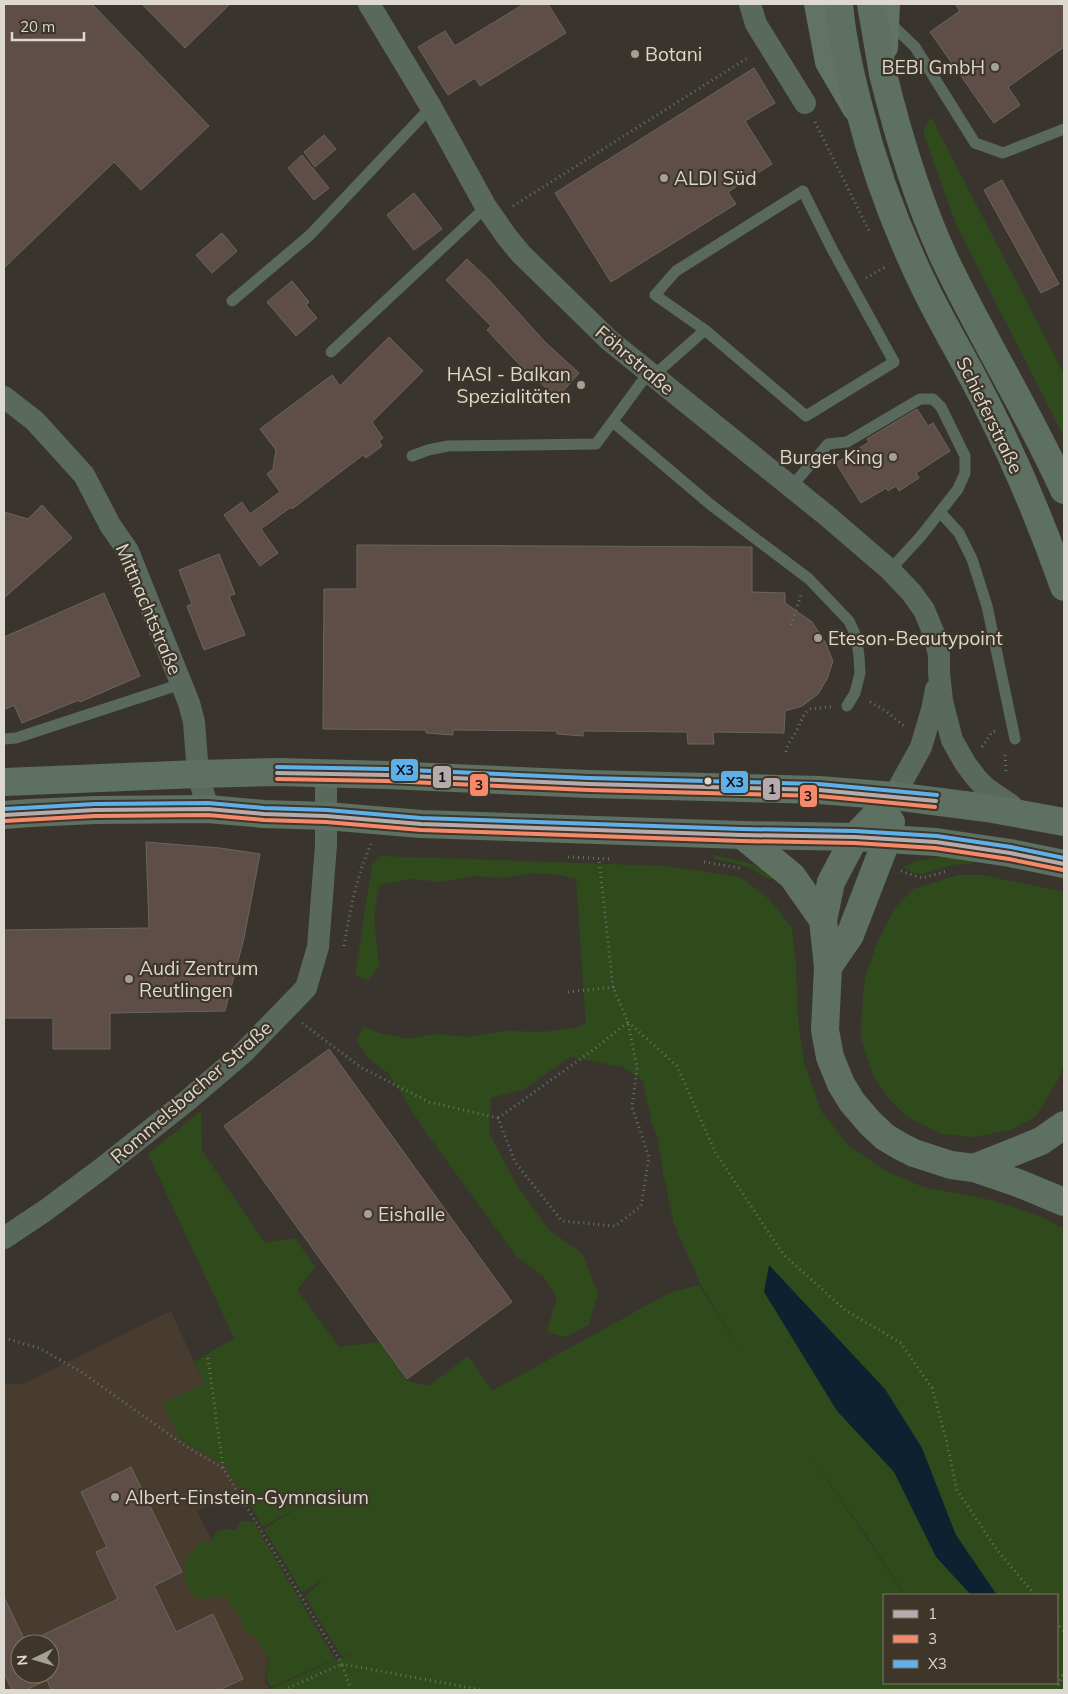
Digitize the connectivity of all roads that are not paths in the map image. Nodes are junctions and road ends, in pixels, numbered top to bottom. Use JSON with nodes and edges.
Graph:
{"nodes":[{"id":1,"x":369,"y":4,"type":"edge"},
{"id":2,"x":750,"y":4,"type":"edge"},
{"id":3,"x":818,"y":4,"type":"edge"},
{"id":4,"x":839,"y":4,"type":"edge"},
{"id":5,"x":871,"y":4,"type":"edge"},
{"id":6,"x":886,"y":4,"type":"edge"},
{"id":7,"x":883,"y":74,"type":"junction"},
{"id":8,"x":805,"y":104,"type":"road end"},
{"id":9,"x":430,"y":107,"type":"junction"},
{"id":10,"x":861,"y":118,"type":"junction"},
{"id":11,"x":1064,"y":129,"type":"edge"},
{"id":12,"x":490,"y":213,"type":"junction"},
{"id":13,"x":232,"y":301,"type":"dead end"},
{"id":14,"x":705,"y":330,"type":"junction"},
{"id":15,"x":331,"y":352,"type":"dead end"},
{"id":16,"x":652,"y":374,"type":"junction"},
{"id":17,"x":4,"y":397,"type":"edge"},
{"id":18,"x":612,"y":422,"type":"junction"},
{"id":19,"x":412,"y":456,"type":"dead end"},
{"id":20,"x":791,"y":487,"type":"junction"},
{"id":21,"x":1064,"y":490,"type":"edge"},
{"id":22,"x":940,"y":512,"type":"junction"},
{"id":23,"x":890,"y":570,"type":"junction"},
{"id":24,"x":1064,"y":587,"type":"edge"},
{"id":25,"x":939,"y":673,"type":"junction"},
{"id":26,"x":181,"y":684,"type":"junction"},
{"id":27,"x":847,"y":706,"type":"dead end"},
{"id":28,"x":4,"y":739,"type":"edge"},
{"id":29,"x":1015,"y":739,"type":"dead end"},
{"id":30,"x":198,"y":774,"type":"junction"},
{"id":31,"x":326,"y":774,"type":"junction"},
{"id":32,"x":4,"y":782,"type":"edge"},
{"id":33,"x":894,"y":796,"type":"junction"},
{"id":34,"x":208,"y":809,"type":"junction"},
{"id":35,"x":4,"y":815,"type":"edge"},
{"id":36,"x":1026,"y":815,"type":"junction"},
{"id":37,"x":326,"y":816,"type":"junction"},
{"id":38,"x":1064,"y":822,"type":"edge"},
{"id":39,"x":742,"y":835,"type":"junction"},
{"id":40,"x":855,"y":837,"type":"junction"},
{"id":41,"x":887,"y":839,"type":"junction"},
{"id":42,"x":1064,"y":864,"type":"edge"},
{"id":43,"x":823,"y":920,"type":"junction"},
{"id":44,"x":828,"y":967,"type":"junction"},
{"id":45,"x":1064,"y":1125,"type":"edge"},
{"id":46,"x":974,"y":1168,"type":"junction"},
{"id":47,"x":1064,"y":1202,"type":"edge"},
{"id":48,"x":4,"y":1238,"type":"edge"}],
"edges":[{"from":1,"to":9,"type":"street","name":"Föhrstraße"},
{"from":2,"to":8,"type":"street"},
{"from":3,"to":10,"type":"main road"},
{"from":4,"to":10,"type":"main road","name":"Schieferstraße"},
{"from":5,"to":7,"type":"main road","name":"Schieferstraße","bridge":true},
{"from":5,"to":11,"type":"lane"},
{"from":6,"to":7,"type":"main road","bridge":true},
{"from":7,"to":21,"type":"main road","name":"Schieferstraße"},
{"from":9,"to":12,"type":"street","name":"Föhrstraße"},
{"from":9,"to":13,"type":"lane"},
{"from":10,"to":24,"type":"main road","name":"Schieferstraße"},
{"from":12,"to":15,"type":"lane"},
{"from":12,"to":16,"type":"street","name":"Föhrstraße"},
{"from":14,"to":14,"type":"lane"},
{"from":14,"to":16,"type":"lane"},
{"from":16,"to":18,"type":"lane"},
{"from":16,"to":20,"type":"street","name":"Föhrstraße"},
{"from":17,"to":26,"type":"street","name":"Mittnachtstraße"},
{"from":18,"to":19,"type":"lane"},
{"from":18,"to":27,"type":"lane"},
{"from":20,"to":22,"type":"lane"},
{"from":20,"to":23,"type":"street","name":"Föhrstraße"},
{"from":22,"to":23,"type":"lane"},
{"from":22,"to":29,"type":"lane"},
{"from":23,"to":25,"type":"street","name":"Föhrstraße"},
{"from":25,"to":33,"type":"street","name":"Föhrstraße"},
{"from":25,"to":36,"type":"street","name":"Föhrstraße"},
{"from":26,"to":28,"type":"lane","name":"Mittnachtstraße"},
{"from":26,"to":30,"type":"street","name":"Mittnachtstraße"},
{"from":30,"to":31,"type":"main road"},
{"from":30,"to":32,"type":"main road"},
{"from":30,"to":34,"type":"street","name":"Mittnachtstraße"},
{"from":31,"to":33,"type":"main road"},
{"from":31,"to":37,"type":"street","name":"Rommelsbacher Straße"},
{"from":33,"to":36,"type":"main road"},
{"from":33,"to":40,"type":"main road"},
{"from":33,"to":41,"type":"main road"},
{"from":34,"to":35,"type":"main road"},
{"from":34,"to":37,"type":"main road"},
{"from":36,"to":38,"type":"main road"},
{"from":37,"to":39,"type":"main road"},
{"from":37,"to":48,"type":"street","name":"Rommelsbacher Straße"},
{"from":39,"to":40,"type":"main road"},
{"from":39,"to":43,"type":"main road"},
{"from":40,"to":41,"type":"main road"},
{"from":40,"to":43,"type":"main road"},
{"from":41,"to":42,"type":"main road"},
{"from":41,"to":44,"type":"main road"},
{"from":43,"to":44,"type":"main road"},
{"from":44,"to":46,"type":"main road"},
{"from":45,"to":46,"type":"main road"},
{"from":46,"to":47,"type":"main road"}]}
